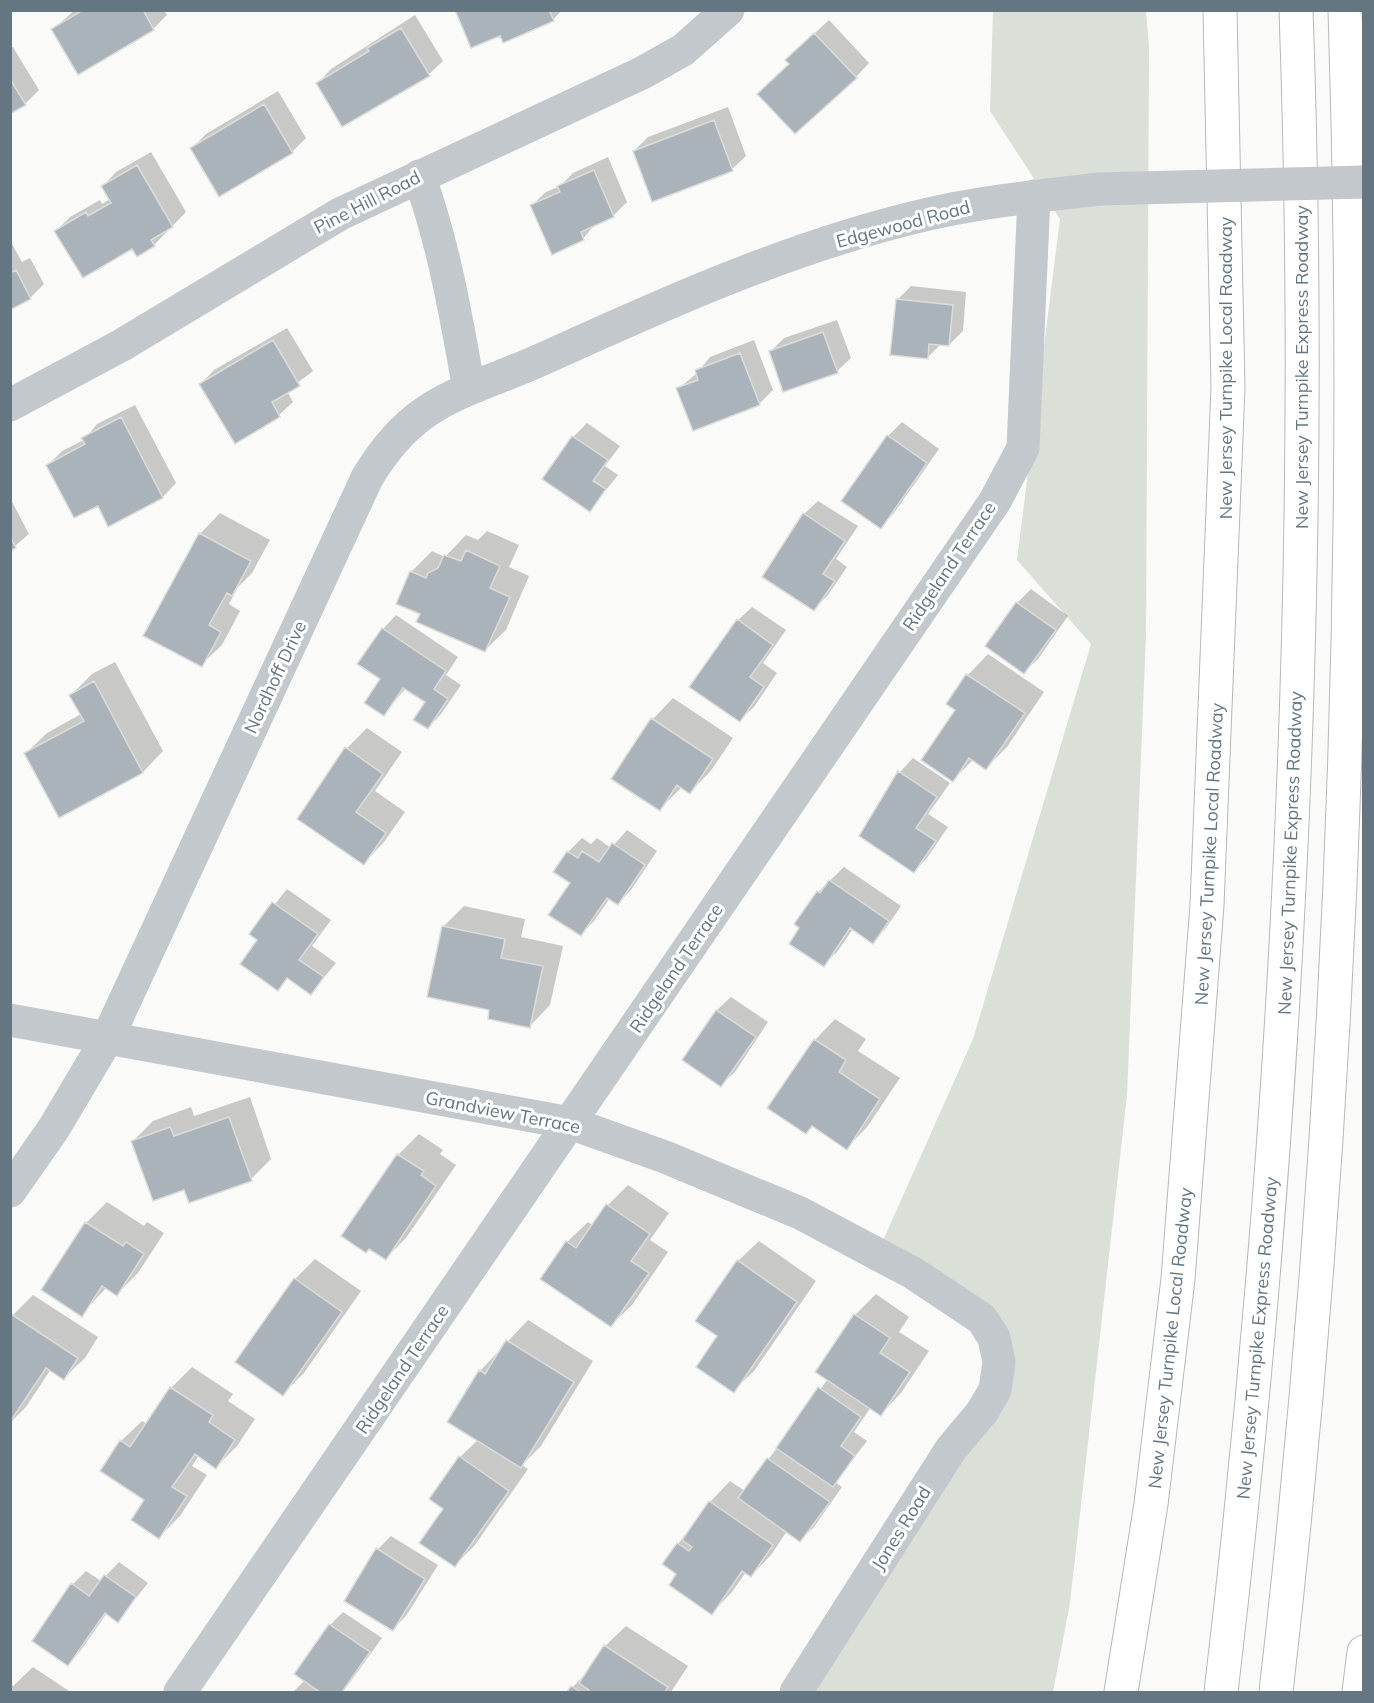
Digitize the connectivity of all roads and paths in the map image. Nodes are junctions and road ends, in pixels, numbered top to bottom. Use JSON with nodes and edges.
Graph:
{"nodes":[{"id":1,"x":728,"y":10,"type":"edge"},
{"id":2,"x":1220,"y":10,"type":"edge"},
{"id":3,"x":1296,"y":10,"type":"edge"},
{"id":4,"x":1345,"y":10,"type":"edge"},
{"id":5,"x":419,"y":176,"type":"junction"},
{"id":6,"x":1364,"y":182,"type":"edge"},
{"id":7,"x":1034,"y":196,"type":"junction"},
{"id":8,"x":469,"y":389,"type":"junction"},
{"id":9,"x":10,"y":405,"type":"edge"},
{"id":10,"x":10,"y":1020,"type":"edge"},
{"id":11,"x":108,"y":1037,"type":"junction"},
{"id":12,"x":570,"y":1123,"type":"junction"},
{"id":13,"x":10,"y":1191,"type":"edge"},
{"id":14,"x":999,"y":1362,"type":"joint"},
{"id":15,"x":1364,"y":1652,"type":"edge"},
{"id":16,"x":180,"y":1692,"type":"edge"},
{"id":17,"x":796,"y":1692,"type":"edge"},
{"id":18,"x":1121,"y":1692,"type":"edge"},
{"id":19,"x":1221,"y":1692,"type":"edge"},
{"id":20,"x":1276,"y":1692,"type":"edge"},
{"id":21,"x":1359,"y":1692,"type":"edge"}],
"edges":[{"from":1,"to":5,"type":"street","name":"Pine Hill Road"},
{"from":2,"to":18,"type":"highway","name":"New Jersey Turnpike Local Roadway"},
{"from":3,"to":19,"type":"highway","name":"New Jersey Turnpike Express Roadway"},
{"from":4,"to":20,"type":"highway"},
{"from":5,"to":8,"type":"street"},
{"from":5,"to":9,"type":"street","name":"Pine Hill Road"},
{"from":6,"to":7,"type":"street","name":"Edgewood Road","bridge":true},
{"from":7,"to":8,"type":"street","name":"Edgewood Road"},
{"from":7,"to":12,"type":"street","name":"Ridgeland Terrace"},
{"from":8,"to":11,"type":"street","name":"Nordhoff Drive"},
{"from":10,"to":11,"type":"street","name":"Grandview Terrace"},
{"from":11,"to":12,"type":"street","name":"Grandview Terrace"},
{"from":11,"to":13,"type":"street","name":"Nordhoff Drive"},
{"from":12,"to":14,"type":"street","name":"Grandview Terrace"},
{"from":12,"to":16,"type":"street","name":"Ridgeland Terrace"},
{"from":14,"to":17,"type":"street","name":"Jones Road"},
{"from":15,"to":21,"type":"highway"}]}
